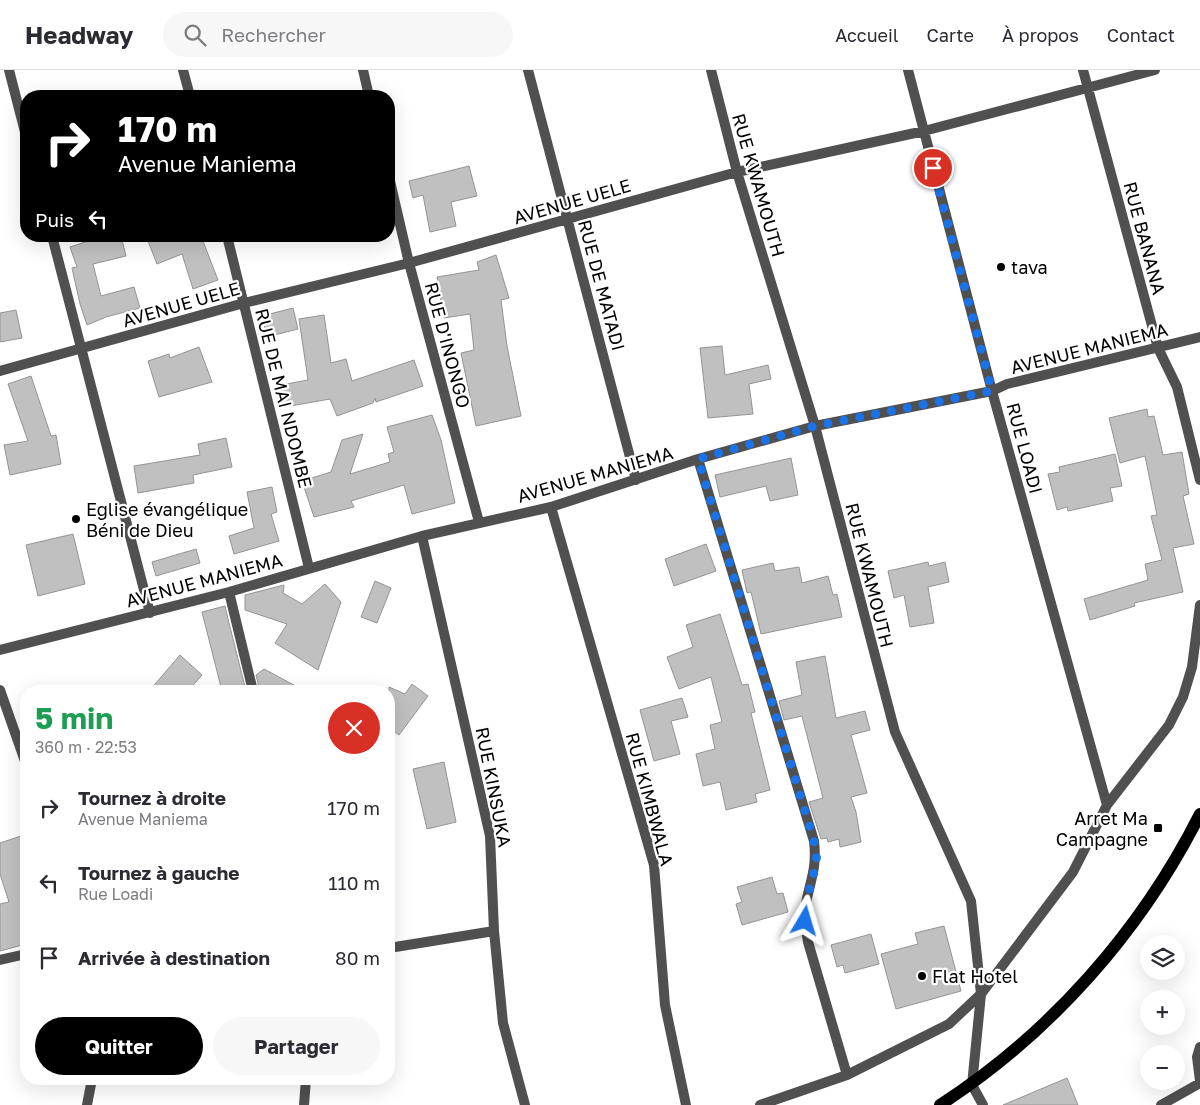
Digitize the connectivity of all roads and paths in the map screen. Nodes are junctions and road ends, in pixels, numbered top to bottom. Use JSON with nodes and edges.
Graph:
{"nodes":[{"id":1,"x":9,"y":70,"type":"edge"},
{"id":2,"x":183,"y":70,"type":"edge"},
{"id":3,"x":363,"y":70,"type":"edge"},
{"id":4,"x":528,"y":70,"type":"edge"},
{"id":5,"x":711,"y":70,"type":"edge"},
{"id":6,"x":908,"y":70,"type":"edge"},
{"id":7,"x":1083,"y":70,"type":"edge"},
{"id":8,"x":1155,"y":70,"type":"edge"},
{"id":9,"x":1087,"y":86,"type":"junction"},
{"id":10,"x":188,"y":90,"type":"edge"},
{"id":11,"x":368,"y":90,"type":"edge"},
{"id":12,"x":20,"y":113,"type":"edge"},
{"id":13,"x":924,"y":131,"type":"junction"},
{"id":14,"x":736,"y":172,"type":"junction"},
{"id":15,"x":395,"y":203,"type":"edge"},
{"id":16,"x":568,"y":220,"type":"junction"},
{"id":17,"x":54,"y":242,"type":"edge"},
{"id":18,"x":229,"y":242,"type":"edge"},
{"id":19,"x":409,"y":263,"type":"junction"},
{"id":20,"x":244,"y":303,"type":"junction"},
{"id":21,"x":1200,"y":337,"type":"edge"},
{"id":22,"x":1158,"y":348,"type":"junction"},
{"id":23,"x":82,"y":349,"type":"junction"},
{"id":24,"x":0,"y":371,"type":"edge"},
{"id":25,"x":992,"y":391,"type":"junction"},
{"id":26,"x":815,"y":426,"type":"junction"},
{"id":27,"x":698,"y":459,"type":"junction"},
{"id":28,"x":1199,"y":475,"type":"edge"},
{"id":29,"x":636,"y":480,"type":"junction"},
{"id":30,"x":551,"y":507,"type":"junction"},
{"id":31,"x":479,"y":522,"type":"junction"},
{"id":32,"x":422,"y":536,"type":"junction"},
{"id":33,"x":309,"y":568,"type":"junction"},
{"id":34,"x":229,"y":592,"type":"junction"},
{"id":35,"x":1200,"y":605,"type":"edge"},
{"id":36,"x":150,"y":612,"type":"junction"},
{"id":37,"x":0,"y":650,"type":"edge"},
{"id":38,"x":252,"y":685,"type":"edge"},
{"id":39,"x":0,"y":690,"type":"edge"},
{"id":40,"x":20,"y":747,"type":"edge"},
{"id":41,"x":1107,"y":805,"type":"junction"},
{"id":42,"x":1200,"y":814,"type":"edge"},
{"id":43,"x":494,"y":931,"type":"junction"},
{"id":44,"x":395,"y":947,"type":"edge"},
{"id":45,"x":20,"y":955,"type":"edge"},
{"id":46,"x":0,"y":960,"type":"edge"},
{"id":47,"x":981,"y":994,"type":"junction"},
{"id":48,"x":1200,"y":1047,"type":"edge"},
{"id":49,"x":847,"y":1074,"type":"junction"},
{"id":50,"x":1200,"y":1082,"type":"edge"},
{"id":51,"x":91,"y":1085,"type":"edge"},
{"id":52,"x":306,"y":1085,"type":"edge"},
{"id":53,"x":972,"y":1085,"type":"junction"},
{"id":54,"x":87,"y":1105,"type":"edge"},
{"id":55,"x":304,"y":1105,"type":"edge"},
{"id":56,"x":525,"y":1105,"type":"edge"},
{"id":57,"x":686,"y":1105,"type":"edge"},
{"id":58,"x":760,"y":1105,"type":"edge"},
{"id":59,"x":940,"y":1105,"type":"edge"},
{"id":60,"x":984,"y":1105,"type":"edge"},
{"id":61,"x":1161,"y":1105,"type":"edge"}],
"edges":[{"from":1,"to":12,"type":"street"},
{"from":2,"to":10,"type":"street"},
{"from":3,"to":11,"type":"street"},
{"from":4,"to":16,"type":"street","name":"RUE DE MATADI"},
{"from":5,"to":14,"type":"street","name":"RUE KWAMOUTH"},
{"from":6,"to":13,"type":"street","name":"RUE LOADI"},
{"from":7,"to":9,"type":"street","name":"RUE BANANA"},
{"from":8,"to":9,"type":"street","name":"AVENUE UELE"},
{"from":9,"to":13,"type":"street","name":"AVENUE UELE"},
{"from":9,"to":22,"type":"street","name":"RUE BANANA"},
{"from":13,"to":14,"type":"street","name":"AVENUE UELE"},
{"from":13,"to":25,"type":"street","name":"RUE LOADI"},
{"from":14,"to":16,"type":"street","name":"AVENUE UELE"},
{"from":14,"to":26,"type":"street","name":"RUE KWAMOUTH"},
{"from":15,"to":19,"type":"street","name":"RUE D'INONGO"},
{"from":16,"to":19,"type":"street","name":"AVENUE UELE"},
{"from":16,"to":29,"type":"street","name":"RUE DE MATADI"},
{"from":17,"to":23,"type":"street"},
{"from":18,"to":20,"type":"street","name":"RUE DE MAI NDOMBE"},
{"from":19,"to":20,"type":"street","name":"AVENUE UELE"},
{"from":19,"to":31,"type":"street","name":"RUE D'INONGO"},
{"from":20,"to":23,"type":"street","name":"AVENUE UELE"},
{"from":20,"to":33,"type":"street","name":"RUE DE MAI NDOMBE"},
{"from":21,"to":22,"type":"street","name":"AVENUE MANIEMA"},
{"from":22,"to":25,"type":"street","name":"AVENUE MANIEMA"},
{"from":22,"to":28,"type":"street","name":"RUE BANANA"},
{"from":23,"to":24,"type":"street","name":"AVENUE UELE"},
{"from":23,"to":36,"type":"street"},
{"from":25,"to":26,"type":"street","name":"AVENUE MANIEMA"},
{"from":25,"to":41,"type":"street","name":"RUE LOADI"},
{"from":26,"to":27,"type":"street","name":"AVENUE MANIEMA"},
{"from":26,"to":47,"type":"street","name":"RUE KWAMOUTH"},
{"from":27,"to":29,"type":"street","name":"AVENUE MANIEMA"},
{"from":27,"to":49,"type":"street"},
{"from":29,"to":30,"type":"street","name":"AVENUE MANIEMA"},
{"from":30,"to":31,"type":"street","name":"AVENUE MANIEMA"},
{"from":30,"to":57,"type":"street","name":"RUE KIMBWALA"},
{"from":31,"to":32,"type":"street","name":"AVENUE MANIEMA"},
{"from":32,"to":33,"type":"street","name":"AVENUE MANIEMA"},
{"from":32,"to":43,"type":"street","name":"RUE KINSUKA"},
{"from":33,"to":34,"type":"street","name":"AVENUE MANIEMA"},
{"from":34,"to":36,"type":"street","name":"AVENUE MANIEMA"},
{"from":34,"to":38,"type":"street"},
{"from":35,"to":41,"type":"street"},
{"from":36,"to":37,"type":"street","name":"AVENUE MANIEMA"},
{"from":39,"to":40,"type":"street"},
{"from":41,"to":47,"type":"street"},
{"from":42,"to":53,"type":"main road"},
{"from":43,"to":44,"type":"street"},
{"from":43,"to":56,"type":"street","name":"RUE KINSUKA"},
{"from":45,"to":46,"type":"street"},
{"from":47,"to":49,"type":"street"},
{"from":47,"to":53,"type":"street","name":"RUE KWAMOUTH"},
{"from":48,"to":50,"type":"street"},
{"from":49,"to":58,"type":"street"},
{"from":50,"to":61,"type":"street"},
{"from":51,"to":54,"type":"street"},
{"from":52,"to":55,"type":"street"},
{"from":53,"to":59,"type":"main road"},
{"from":53,"to":60,"type":"street"}]}
